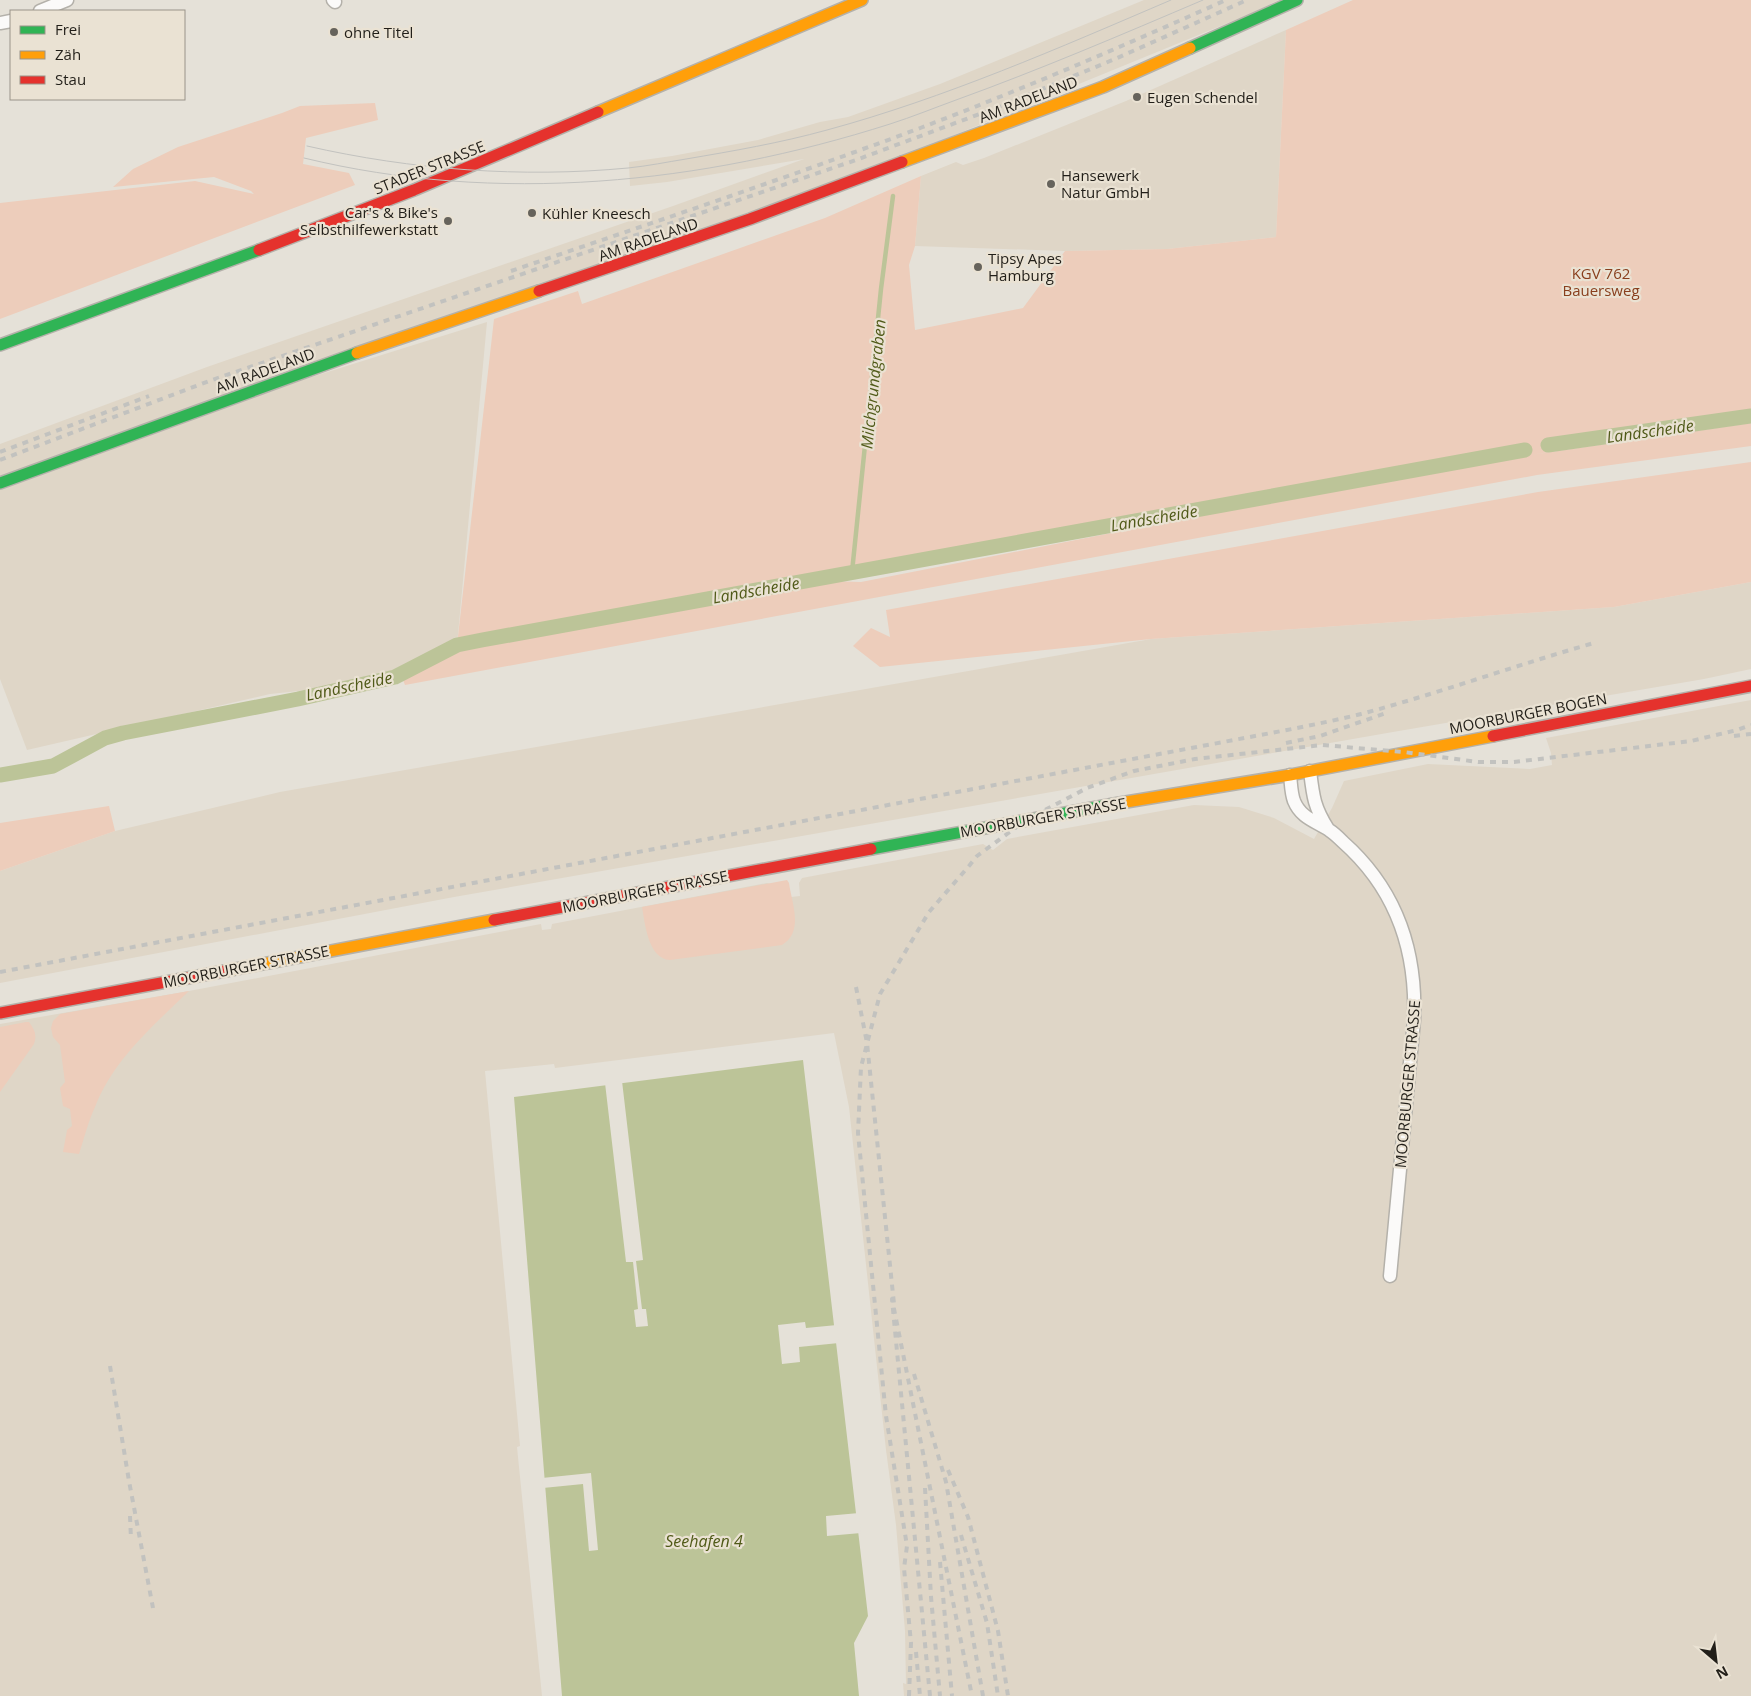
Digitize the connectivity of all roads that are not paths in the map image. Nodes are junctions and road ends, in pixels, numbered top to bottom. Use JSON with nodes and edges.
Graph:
{"nodes":[{"id":1,"x":67,"y":0,"type":"edge"},
{"id":2,"x":862,"y":0,"type":"edge"},
{"id":3,"x":1297,"y":0,"type":"edge"},
{"id":4,"x":42,"y":10,"type":"edge"},
{"id":5,"x":0,"y":345,"type":"edge"},
{"id":6,"x":0,"y":483,"type":"edge"},
{"id":7,"x":1751,"y":686,"type":"edge"},
{"id":8,"x":1310,"y":771,"type":"junction"},
{"id":9,"x":1290,"y":775,"type":"junction"},
{"id":10,"x":1328,"y":829,"type":"junction"},
{"id":11,"x":0,"y":1013,"type":"edge"},
{"id":12,"x":1390,"y":1276,"type":"dead end"}],
"edges":[{"from":1,"to":4,"type":"street"},
{"from":2,"to":5,"type":"main road","name":"STADER STRASSE"},
{"from":3,"to":6,"type":"main road","name":"AM RADELAND"},
{"from":7,"to":8,"type":"main road","name":"MOORBURGER BOGEN"},
{"from":8,"to":9,"type":"main road","name":"MOORBURGER STRASSE"},
{"from":8,"to":10,"type":"street","name":"MOORBURGER STRASSE"},
{"from":9,"to":10,"type":"street","name":"MOORBURGER STRASSE"},
{"from":9,"to":11,"type":"main road","name":"MOORBURGER STRASSE"},
{"from":10,"to":12,"type":"street","name":"MOORBURGER STRASSE"}]}
